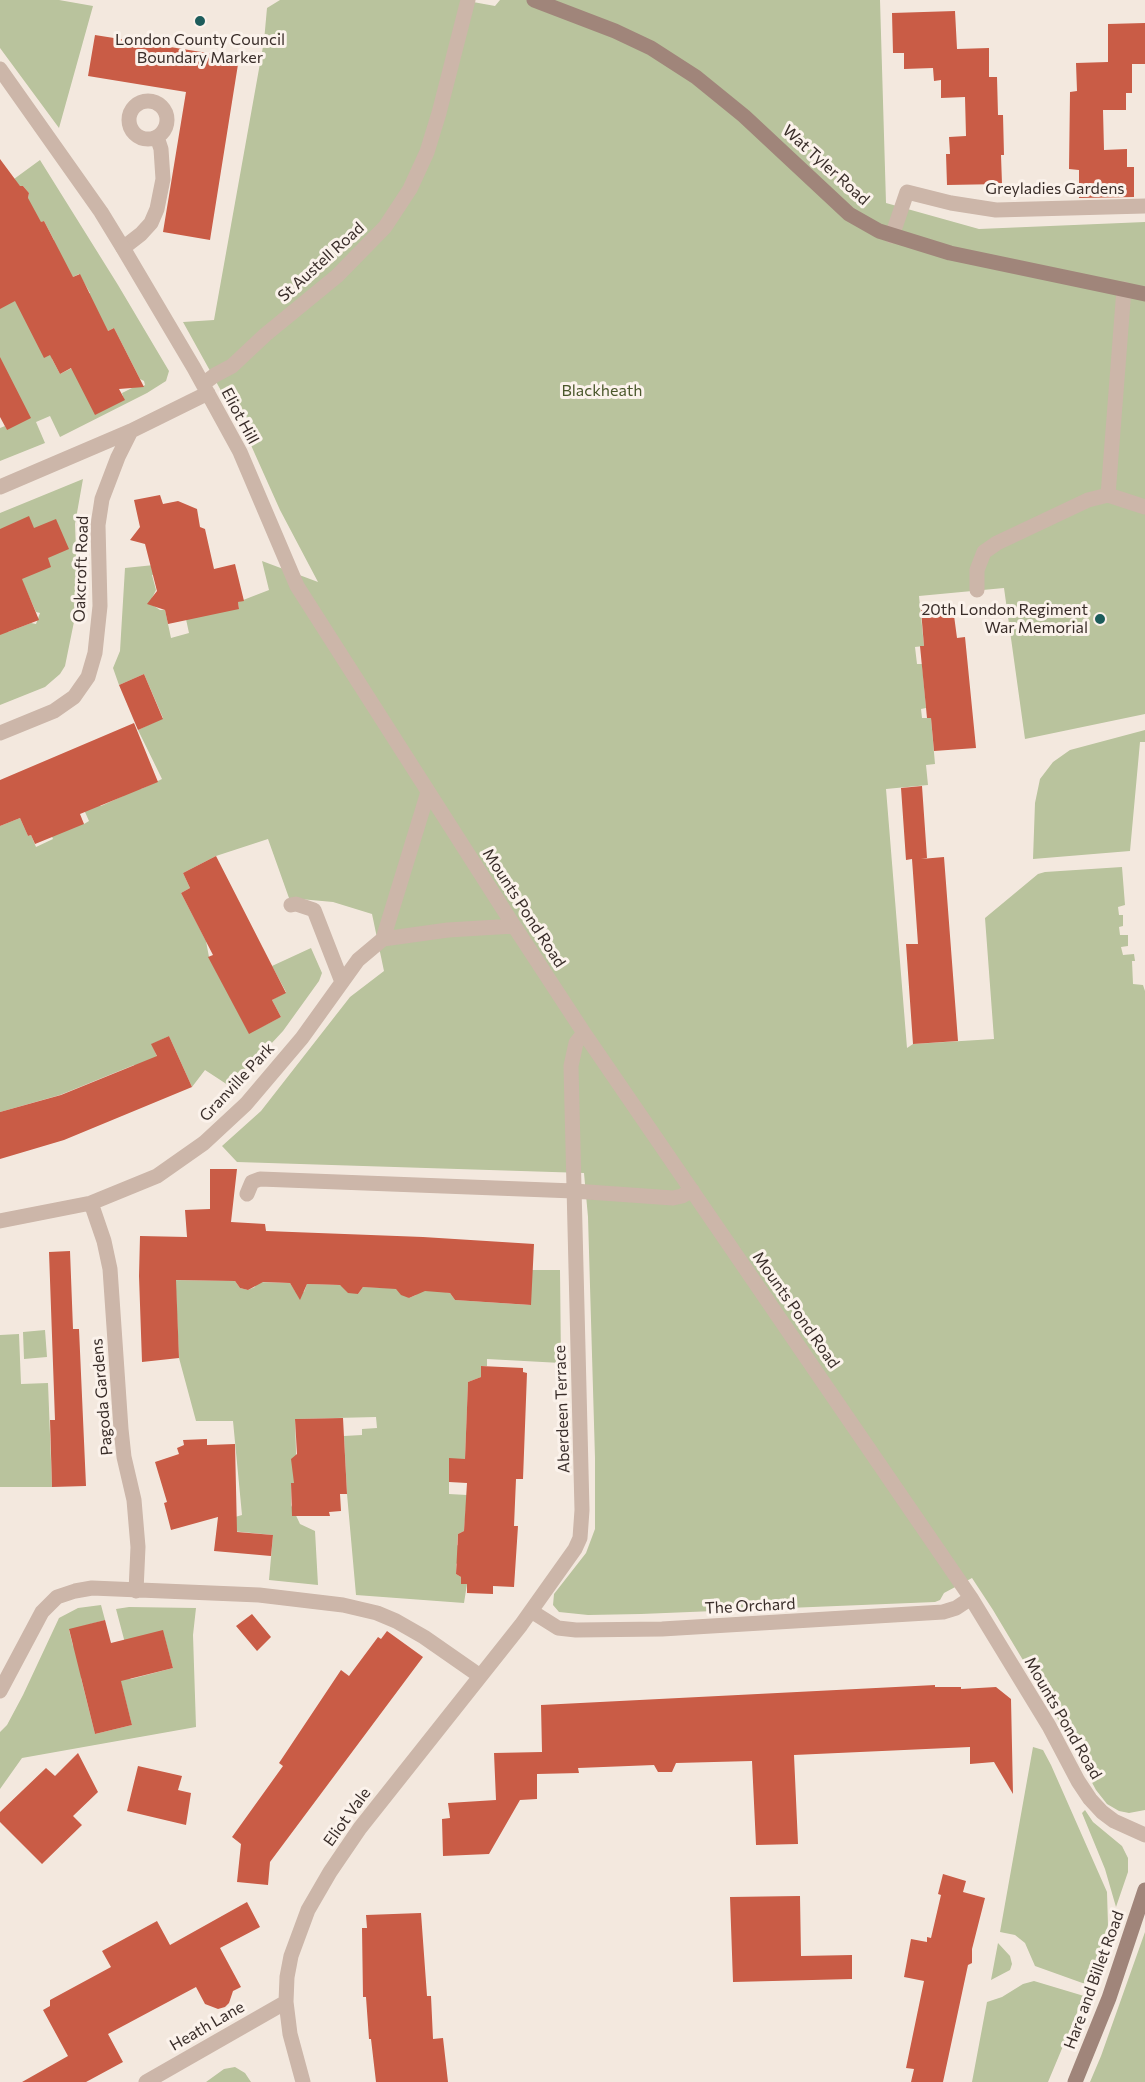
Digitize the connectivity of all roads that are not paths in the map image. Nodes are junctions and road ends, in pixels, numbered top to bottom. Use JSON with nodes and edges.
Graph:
{"nodes":[{"id":1,"x":468,"y":0,"type":"edge"},
{"id":2,"x":534,"y":0,"type":"edge"},
{"id":3,"x":0,"y":69,"type":"edge"},
{"id":4,"x":157,"y":137,"type":"dead end"},
{"id":5,"x":1145,"y":206,"type":"edge"},
{"id":6,"x":892,"y":236,"type":"junction"},
{"id":7,"x":123,"y":248,"type":"junction"},
{"id":8,"x":1124,"y":289,"type":"junction"},
{"id":9,"x":1145,"y":294,"type":"edge"},
{"id":10,"x":205,"y":388,"type":"junction"},
{"id":11,"x":131,"y":431,"type":"junction"},
{"id":12,"x":0,"y":487,"type":"edge"},
{"id":13,"x":1108,"y":495,"type":"junction"},
{"id":14,"x":1145,"y":507,"type":"edge"},
{"id":15,"x":977,"y":590,"type":"dead end"},
{"id":16,"x":0,"y":733,"type":"edge"},
{"id":17,"x":428,"y":792,"type":"junction"},
{"id":18,"x":291,"y":905,"type":"dead end"},
{"id":19,"x":514,"y":926,"type":"junction"},
{"id":20,"x":383,"y":939,"type":"junction"},
{"id":21,"x":342,"y":982,"type":"junction"},
{"id":22,"x":584,"y":1033,"type":"junction"},
{"id":23,"x":692,"y":1190,"type":"junction"},
{"id":24,"x":574,"y":1191,"type":"junction"},
{"id":25,"x":247,"y":1194,"type":"dead end"},
{"id":26,"x":91,"y":1203,"type":"junction"},
{"id":27,"x":0,"y":1221,"type":"edge"},
{"id":28,"x":136,"y":1591,"type":"junction"},
{"id":29,"x":971,"y":1598,"type":"junction"},
{"id":30,"x":531,"y":1611,"type":"junction"},
{"id":31,"x":480,"y":1676,"type":"junction"},
{"id":32,"x":0,"y":1691,"type":"edge"},
{"id":33,"x":1145,"y":1835,"type":"edge"},
{"id":34,"x":1145,"y":1890,"type":"edge"},
{"id":35,"x":286,"y":2002,"type":"junction"},
{"id":36,"x":146,"y":2082,"type":"edge"},
{"id":37,"x":303,"y":2082,"type":"edge"},
{"id":38,"x":1075,"y":2082,"type":"edge"}],
"edges":[{"from":1,"to":10,"type":"street","name":"St Austell Road"},
{"from":2,"to":6,"type":"street","name":"Wat Tyler Road"},
{"from":3,"to":7,"type":"street","name":"Eliot Hill"},
{"from":4,"to":7,"type":"street"},
{"from":5,"to":6,"type":"street","name":"Greyladies Gardens"},
{"from":6,"to":8,"type":"street","name":"Wat Tyler Road"},
{"from":7,"to":10,"type":"street","name":"Eliot Hill"},
{"from":8,"to":9,"type":"street","name":"Wat Tyler Road"},
{"from":8,"to":13,"type":"street"},
{"from":10,"to":11,"type":"street","name":"St Austell Road"},
{"from":10,"to":17,"type":"street","name":"Eliot Hill"},
{"from":11,"to":12,"type":"street","name":"St Austell Road"},
{"from":11,"to":16,"type":"street","name":"Oakcroft Road"},
{"from":13,"to":14,"type":"street"},
{"from":13,"to":15,"type":"street"},
{"from":17,"to":19,"type":"street","name":"Mounts Pond Road"},
{"from":17,"to":20,"type":"street"},
{"from":18,"to":21,"type":"street"},
{"from":19,"to":20,"type":"street"},
{"from":19,"to":22,"type":"street","name":"Mounts Pond Road"},
{"from":20,"to":21,"type":"street","name":"Granville Park"},
{"from":21,"to":26,"type":"street","name":"Granville Park"},
{"from":22,"to":23,"type":"street","name":"Mounts Pond Road"},
{"from":22,"to":24,"type":"street","name":"Aberdeen Terrace"},
{"from":23,"to":24,"type":"street"},
{"from":23,"to":29,"type":"street","name":"Mounts Pond Road"},
{"from":24,"to":25,"type":"street"},
{"from":24,"to":30,"type":"street","name":"Aberdeen Terrace"},
{"from":26,"to":27,"type":"street","name":"Granville Park"},
{"from":26,"to":28,"type":"street","name":"Pagoda Gardens"},
{"from":28,"to":31,"type":"street"},
{"from":28,"to":32,"type":"street"},
{"from":29,"to":30,"type":"street","name":"The Orchard"},
{"from":29,"to":33,"type":"street","name":"Mounts Pond Road"},
{"from":30,"to":31,"type":"street","name":"Eliot Vale"},
{"from":31,"to":35,"type":"street","name":"Eliot Vale"},
{"from":34,"to":38,"type":"street","name":"Hare and Billet Road"},
{"from":35,"to":36,"type":"street","name":"Heath Lane"},
{"from":35,"to":37,"type":"street","name":"Eliot Vale"}]}
